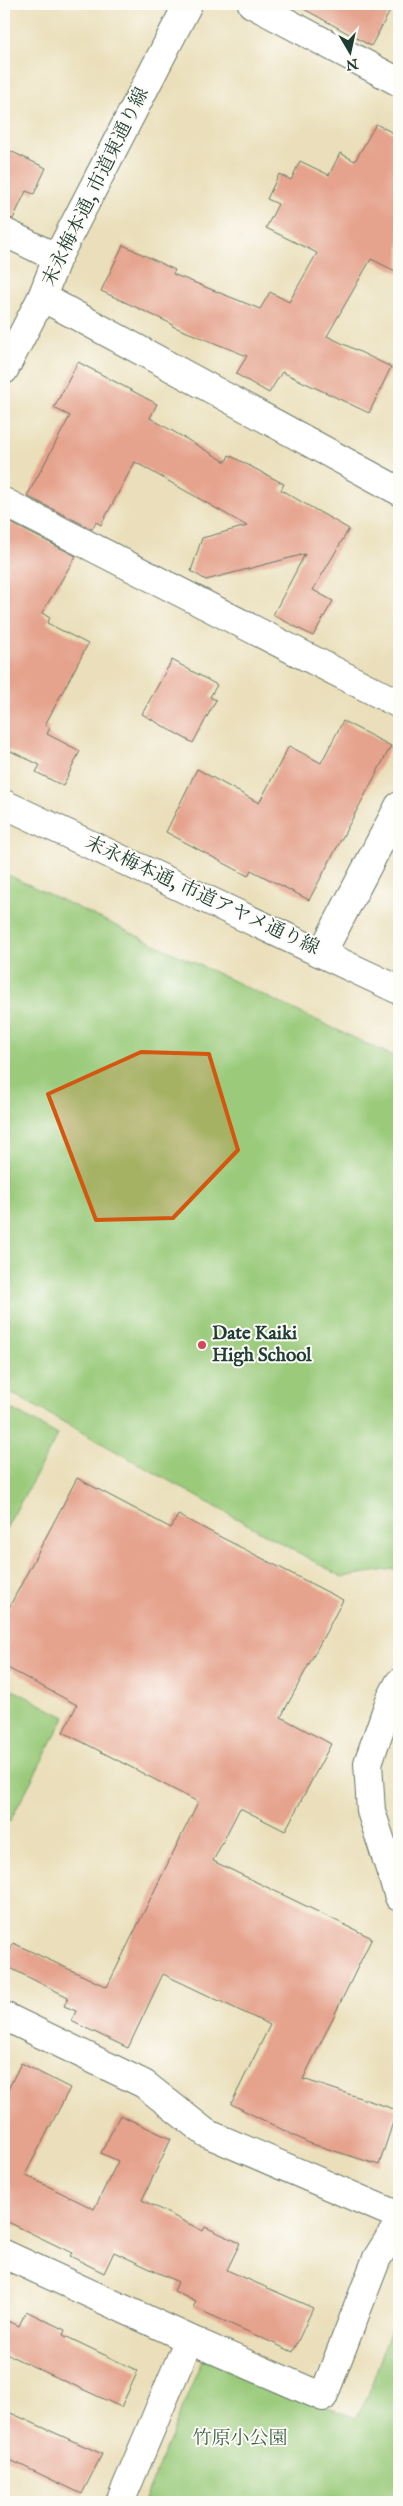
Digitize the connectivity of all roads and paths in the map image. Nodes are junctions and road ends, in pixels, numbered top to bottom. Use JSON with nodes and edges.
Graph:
{"nodes":[{"id":1,"x":188,"y":4,"type":"edge"},
{"id":2,"x":252,"y":4,"type":"edge"},
{"id":3,"x":399,"y":82,"type":"edge"},
{"id":4,"x":4,"y":232,"type":"edge"},
{"id":5,"x":57,"y":258,"type":"junction"},
{"id":6,"x":42,"y":297,"type":"junction"},
{"id":7,"x":4,"y":370,"type":"edge"},
{"id":8,"x":399,"y":491,"type":"edge"},
{"id":9,"x":4,"y":502,"type":"edge"},
{"id":10,"x":399,"y":704,"type":"edge"},
{"id":11,"x":4,"y":804,"type":"edge"},
{"id":12,"x":399,"y":806,"type":"edge"},
{"id":13,"x":322,"y":953,"type":"junction"},
{"id":14,"x":399,"y":990,"type":"edge"},
{"id":15,"x":399,"y":1683,"type":"edge"},
{"id":16,"x":399,"y":1897,"type":"edge"},
{"id":17,"x":4,"y":2016,"type":"edge"},
{"id":18,"x":399,"y":2216,"type":"edge"},
{"id":19,"x":399,"y":2223,"type":"edge"},
{"id":20,"x":4,"y":2254,"type":"edge"},
{"id":21,"x":189,"y":2339,"type":"junction"},
{"id":22,"x":120,"y":2502,"type":"edge"}],
"edges":[{"from":1,"to":5,"type":"street","name":"末永梅本通, 市道東通り線"},
{"from":2,"to":3,"type":"street"},
{"from":4,"to":5,"type":"street"},
{"from":5,"to":6,"type":"street","name":"末永梅本通, 市道東通り線"},
{"from":6,"to":7,"type":"street","name":"末永梅本通, 市道東通り線"},
{"from":6,"to":8,"type":"street"},
{"from":9,"to":10,"type":"street"},
{"from":11,"to":13,"type":"street","name":"末永梅本通, 市道アヤメ通り線"},
{"from":12,"to":13,"type":"street"},
{"from":13,"to":14,"type":"street","name":"末永梅本通, 市道アヤメ通り線"},
{"from":15,"to":16,"type":"street"},
{"from":17,"to":18,"type":"street"},
{"from":19,"to":21,"type":"street"},
{"from":20,"to":21,"type":"street"},
{"from":21,"to":22,"type":"street"}]}
